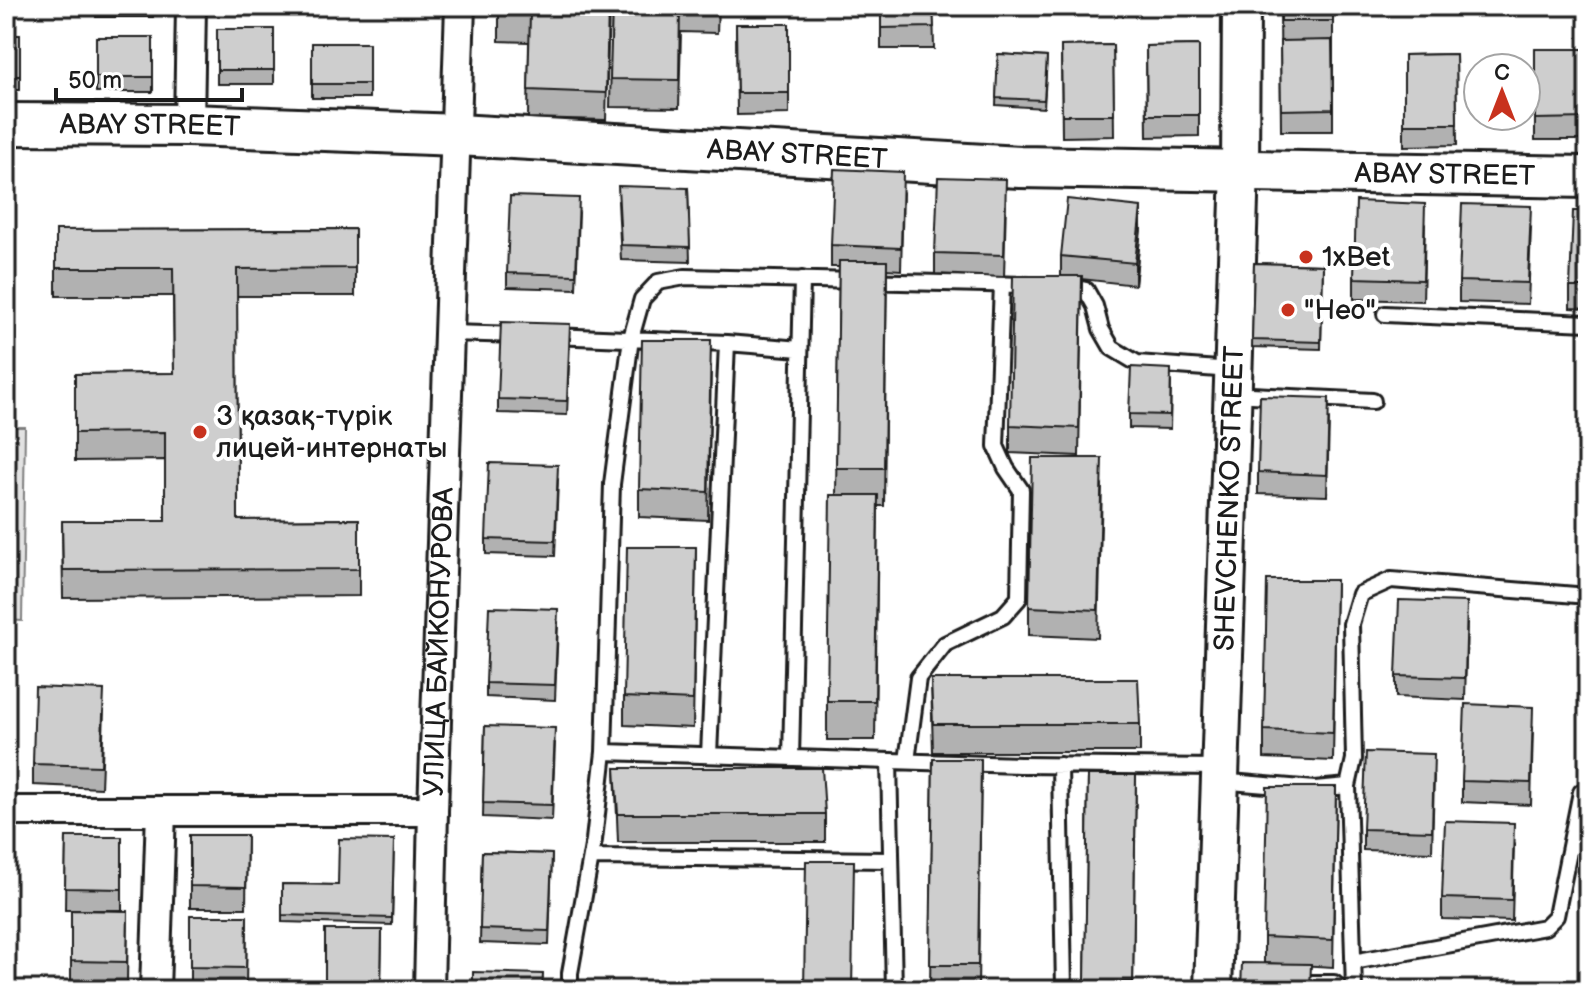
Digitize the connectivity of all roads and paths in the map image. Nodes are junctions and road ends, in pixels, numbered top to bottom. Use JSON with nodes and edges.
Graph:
{"nodes":[{"id":1,"x":191,"y":6,"type":"edge"},
{"id":2,"x":460,"y":6,"type":"edge"},
{"id":3,"x":1241,"y":6,"type":"edge"},
{"id":4,"x":6,"y":124,"type":"edge"},
{"id":5,"x":189,"y":125,"type":"junction"},
{"id":6,"x":458,"y":135,"type":"junction"},
{"id":7,"x":1240,"y":169,"type":"junction"},
{"id":8,"x":1588,"y":177,"type":"edge"},
{"id":9,"x":802,"y":279,"type":"junction"},
{"id":10,"x":1002,"y":284,"type":"junction"},
{"id":11,"x":1385,"y":314,"type":"dead end"},
{"id":12,"x":1588,"y":323,"type":"edge"},
{"id":13,"x":450,"y":333,"type":"junction"},
{"id":14,"x":631,"y":338,"type":"junction"},
{"id":15,"x":727,"y":343,"type":"junction"},
{"id":16,"x":800,"y":349,"type":"junction"},
{"id":17,"x":1232,"y":382,"type":"junction"},
{"id":18,"x":1373,"y":401,"type":"dead end"},
{"id":19,"x":1588,"y":596,"type":"edge"},
{"id":20,"x":604,"y":752,"type":"junction"},
{"id":21,"x":709,"y":755,"type":"junction"},
{"id":22,"x":791,"y":758,"type":"junction"},
{"id":23,"x":889,"y":761,"type":"junction"},
{"id":24,"x":907,"y":761,"type":"junction"},
{"id":25,"x":1060,"y":765,"type":"junction"},
{"id":26,"x":1218,"y":774,"type":"junction"},
{"id":27,"x":1348,"y":786,"type":"junction"},
{"id":28,"x":1581,"y":792,"type":"dead end"},
{"id":29,"x":6,"y":811,"type":"edge"},
{"id":30,"x":161,"y":811,"type":"junction"},
{"id":31,"x":433,"y":811,"type":"junction"},
{"id":32,"x":591,"y":857,"type":"junction"},
{"id":33,"x":891,"y":860,"type":"junction"},
{"id":34,"x":1353,"y":962,"type":"junction"},
{"id":35,"x":1274,"y":983,"type":"edge"},
{"id":36,"x":1219,"y":985,"type":"edge"},
{"id":37,"x":155,"y":990,"type":"edge"},
{"id":38,"x":429,"y":990,"type":"edge"},
{"id":39,"x":570,"y":990,"type":"edge"},
{"id":40,"x":894,"y":990,"type":"edge"},
{"id":41,"x":1064,"y":990,"type":"edge"},
{"id":42,"x":1342,"y":990,"type":"edge"},
{"id":43,"x":1354,"y":990,"type":"edge"}],
"edges":[{"from":1,"to":5,"type":"street"},
{"from":2,"to":6,"type":"street","name":"УЛИЦА БАЙКОНУРОВА"},
{"from":3,"to":7,"type":"street","name":"SHEVCHENKO STREET"},
{"from":4,"to":5,"type":"main road","name":"ABAY STREET"},
{"from":5,"to":6,"type":"main road","name":"ABAY STREET"},
{"from":6,"to":7,"type":"main road","name":"ABAY STREET"},
{"from":6,"to":13,"type":"street","name":"УЛИЦА БАЙКОНУРОВА"},
{"from":7,"to":8,"type":"main road","name":"ABAY STREET"},
{"from":7,"to":17,"type":"street","name":"SHEVCHENKO STREET"},
{"from":9,"to":10,"type":"lane"},
{"from":9,"to":14,"type":"lane"},
{"from":9,"to":16,"type":"lane"},
{"from":10,"to":17,"type":"lane"},
{"from":10,"to":24,"type":"lane"},
{"from":11,"to":12,"type":"lane"},
{"from":13,"to":14,"type":"lane"},
{"from":13,"to":31,"type":"street","name":"УЛИЦА БАЙКОНУРОВА"},
{"from":14,"to":15,"type":"lane"},
{"from":14,"to":20,"type":"lane"},
{"from":15,"to":16,"type":"lane"},
{"from":15,"to":21,"type":"lane"},
{"from":16,"to":22,"type":"lane"},
{"from":17,"to":18,"type":"lane"},
{"from":17,"to":26,"type":"street","name":"SHEVCHENKO STREET"},
{"from":19,"to":27,"type":"lane"},
{"from":20,"to":21,"type":"lane"},
{"from":20,"to":32,"type":"lane"},
{"from":21,"to":22,"type":"lane"},
{"from":22,"to":23,"type":"lane"},
{"from":23,"to":24,"type":"lane"},
{"from":23,"to":33,"type":"lane"},
{"from":24,"to":25,"type":"lane"},
{"from":25,"to":26,"type":"lane"},
{"from":25,"to":41,"type":"lane"},
{"from":26,"to":27,"type":"lane"},
{"from":26,"to":36,"type":"street","name":"SHEVCHENKO STREET"},
{"from":27,"to":34,"type":"lane"},
{"from":28,"to":34,"type":"lane"},
{"from":29,"to":30,"type":"street"},
{"from":30,"to":31,"type":"street"},
{"from":30,"to":37,"type":"street"},
{"from":31,"to":38,"type":"street","name":"УЛИЦА БАЙКОНУРОВА"},
{"from":32,"to":33,"type":"lane"},
{"from":32,"to":39,"type":"lane"},
{"from":33,"to":40,"type":"lane"},
{"from":34,"to":43,"type":"lane"},
{"from":35,"to":42,"type":"lane"}]}
